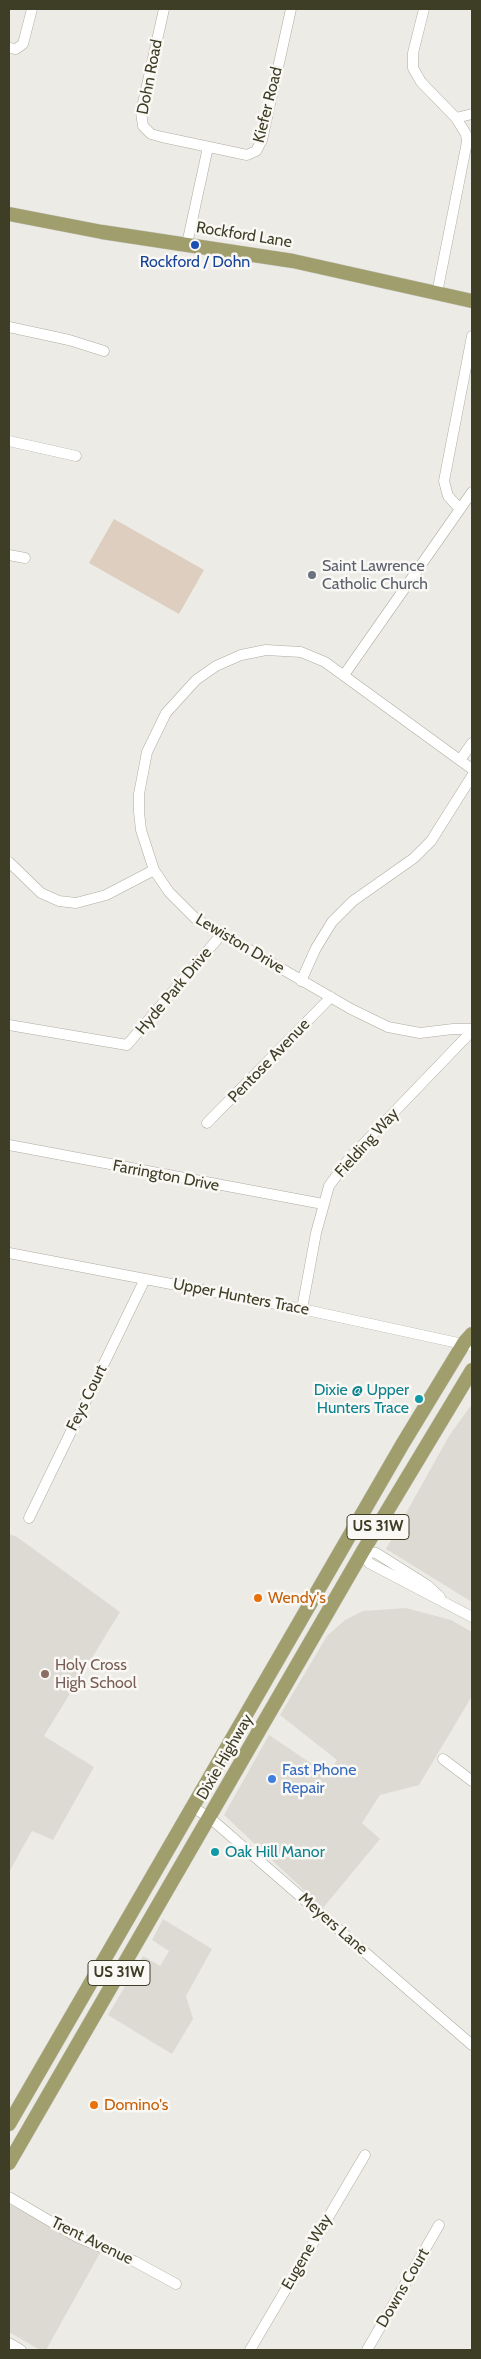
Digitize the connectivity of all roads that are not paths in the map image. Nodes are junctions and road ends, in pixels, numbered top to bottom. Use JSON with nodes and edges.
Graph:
{"nodes":[{"id":1,"x":32,"y":9,"type":"edge"},
{"id":2,"x":164,"y":9,"type":"edge"},
{"id":3,"x":291,"y":9,"type":"edge"},
{"id":4,"x":424,"y":9,"type":"edge"},
{"id":5,"x":9,"y":48,"type":"edge"},
{"id":6,"x":472,"y":114,"type":"edge"},
{"id":7,"x":456,"y":118,"type":"junction"},
{"id":8,"x":208,"y":147,"type":"junction"},
{"id":9,"x":9,"y":214,"type":"edge"},
{"id":10,"x":187,"y":244,"type":"junction"},
{"id":11,"x":436,"y":293,"type":"junction"},
{"id":12,"x":472,"y":301,"type":"edge"},
{"id":13,"x":9,"y":327,"type":"edge"},
{"id":14,"x":472,"y":336,"type":"edge"},
{"id":15,"x":104,"y":351,"type":"dead end"},
{"id":16,"x":9,"y":441,"type":"edge"},
{"id":17,"x":76,"y":456,"type":"dead end"},
{"id":18,"x":472,"y":492,"type":"edge"},
{"id":19,"x":460,"y":510,"type":"junction"},
{"id":20,"x":9,"y":554,"type":"edge"},
{"id":21,"x":24,"y":558,"type":"dead end"},
{"id":22,"x":344,"y":675,"type":"junction"},
{"id":23,"x":472,"y":743,"type":"edge"},
{"id":24,"x":460,"y":760,"type":"junction"},
{"id":25,"x":472,"y":769,"type":"edge"},
{"id":26,"x":472,"y":776,"type":"edge"},
{"id":27,"x":9,"y":862,"type":"edge"},
{"id":28,"x":154,"y":870,"type":"junction"},
{"id":29,"x":221,"y":936,"type":"junction"},
{"id":30,"x":301,"y":981,"type":"junction"},
{"id":31,"x":331,"y":997,"type":"junction"},
{"id":32,"x":9,"y":1025,"type":"edge"},
{"id":33,"x":472,"y":1030,"type":"edge"},
{"id":34,"x":207,"y":1123,"type":"dead end"},
{"id":35,"x":9,"y":1145,"type":"edge"},
{"id":36,"x":323,"y":1204,"type":"junction"},
{"id":37,"x":9,"y":1253,"type":"edge"},
{"id":38,"x":145,"y":1279,"type":"junction"},
{"id":39,"x":302,"y":1309,"type":"junction"},
{"id":40,"x":469,"y":1341,"type":"edge"},
{"id":41,"x":472,"y":1370,"type":"edge"},
{"id":42,"x":367,"y":1504,"type":"junction"},
{"id":43,"x":29,"y":1518,"type":"dead end"},
{"id":44,"x":364,"y":1551,"type":"junction"},
{"id":45,"x":472,"y":1617,"type":"edge"},
{"id":46,"x":443,"y":1759,"type":"dead end"},
{"id":47,"x":472,"y":1781,"type":"edge"},
{"id":48,"x":191,"y":1806,"type":"junction"},
{"id":49,"x":210,"y":1818,"type":"junction"},
{"id":50,"x":472,"y":2046,"type":"edge"},
{"id":51,"x":9,"y":2124,"type":"edge"},
{"id":52,"x":365,"y":2155,"type":"dead end"},
{"id":53,"x":9,"y":2163,"type":"edge"},
{"id":54,"x":9,"y":2197,"type":"edge"},
{"id":55,"x":440,"y":2225,"type":"dead end"},
{"id":56,"x":176,"y":2284,"type":"dead end"},
{"id":57,"x":9,"y":2343,"type":"edge"},
{"id":58,"x":21,"y":2350,"type":"edge"},
{"id":59,"x":250,"y":2350,"type":"edge"},
{"id":60,"x":367,"y":2350,"type":"edge"}],
"edges":[{"from":1,"to":5,"type":"street"},
{"from":2,"to":8,"type":"street","name":"Dohn Road"},
{"from":3,"to":8,"type":"street","name":"Kiefer Road"},
{"from":4,"to":7,"type":"street"},
{"from":6,"to":7,"type":"street"},
{"from":7,"to":11,"type":"street"},
{"from":8,"to":10,"type":"street"},
{"from":9,"to":10,"type":"main road","name":"Rockford Lane"},
{"from":10,"to":11,"type":"main road","name":"Rockford Lane"},
{"from":11,"to":12,"type":"main road","name":"Rockford Lane"},
{"from":13,"to":15,"type":"street"},
{"from":14,"to":19,"type":"street"},
{"from":16,"to":17,"type":"street"},
{"from":18,"to":19,"type":"street"},
{"from":19,"to":22,"type":"street"},
{"from":20,"to":21,"type":"street"},
{"from":22,"to":24,"type":"street","name":"Lewiston Drive"},
{"from":22,"to":28,"type":"street","name":"Lewiston Drive"},
{"from":23,"to":24,"type":"street"},
{"from":24,"to":25,"type":"street","name":"Lewiston Drive"},
{"from":26,"to":30,"type":"street"},
{"from":27,"to":28,"type":"street"},
{"from":28,"to":29,"type":"street","name":"Lewiston Drive"},
{"from":29,"to":30,"type":"street","name":"Lewiston Drive"},
{"from":29,"to":32,"type":"street","name":"Hyde Park Drive"},
{"from":30,"to":31,"type":"street","name":"Lewiston Drive"},
{"from":31,"to":33,"type":"street","name":"Lewiston Drive"},
{"from":31,"to":34,"type":"street","name":"Pentose Avenue"},
{"from":33,"to":36,"type":"street","name":"Fielding Way"},
{"from":35,"to":36,"type":"street","name":"Farrington Drive"},
{"from":36,"to":39,"type":"street","name":"Fielding Way"},
{"from":37,"to":38,"type":"street","name":"Upper Hunters Trace"},
{"from":38,"to":39,"type":"street","name":"Upper Hunters Trace"},
{"from":38,"to":43,"type":"street","name":"Feys Court"},
{"from":39,"to":40,"type":"street","name":"Upper Hunters Trace"},
{"from":40,"to":42,"type":"main road","name":"Dixie Highway","number":"US 31W"},
{"from":41,"to":44,"type":"main road","name":"Dixie Highway","number":"US 31W"},
{"from":42,"to":44,"type":"main road"},
{"from":42,"to":48,"type":"main road","name":"Dixie Highway","number":"US 31W"},
{"from":44,"to":45,"type":"street"},
{"from":44,"to":49,"type":"main road","name":"Dixie Highway","number":"US 31W"},
{"from":46,"to":47,"type":"street"},
{"from":48,"to":49,"type":"street","name":"Meyers Lane"},
{"from":48,"to":51,"type":"main road","name":"Dixie Highway","number":"US 31W"},
{"from":49,"to":50,"type":"street","name":"Meyers Lane"},
{"from":49,"to":53,"type":"main road","name":"Dixie Highway","number":"US 31W"},
{"from":52,"to":59,"type":"street","name":"Eugene Way"},
{"from":54,"to":56,"type":"street","name":"Trent Avenue"},
{"from":55,"to":60,"type":"street","name":"Downs Court"},
{"from":57,"to":58,"type":"street"}]}
